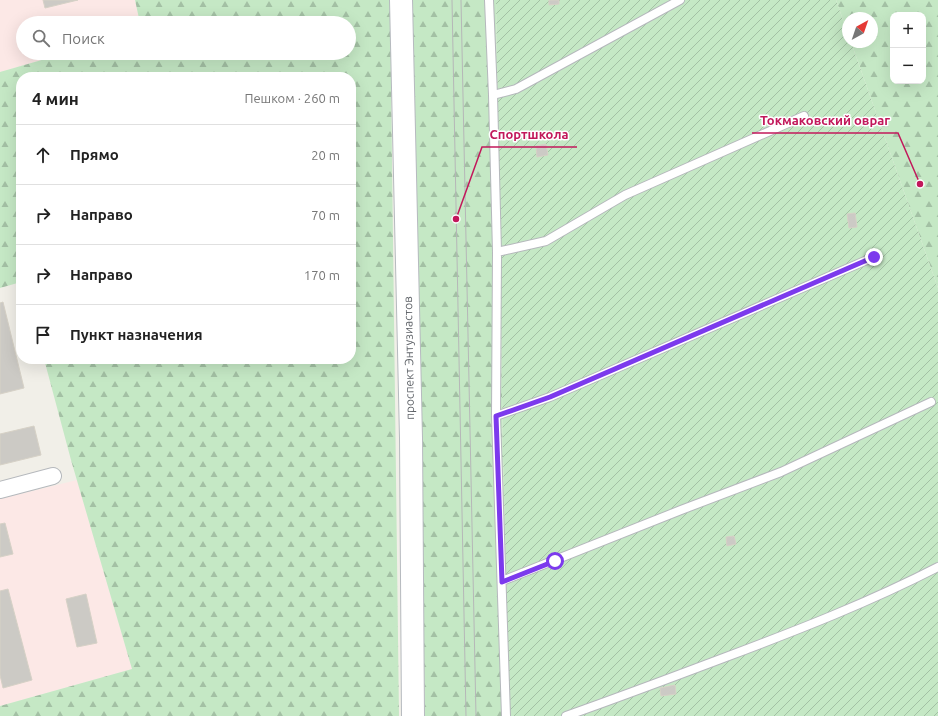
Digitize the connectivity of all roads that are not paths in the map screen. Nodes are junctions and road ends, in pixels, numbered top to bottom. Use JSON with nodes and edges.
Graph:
{"nodes":[{"id":1,"x":401,"y":0,"type":"edge"},
{"id":2,"x":489,"y":0,"type":"edge"},
{"id":3,"x":680,"y":0,"type":"edge"},
{"id":4,"x":493,"y":94,"type":"junction"},
{"id":5,"x":804,"y":116,"type":"dead end"},
{"id":6,"x":497,"y":252,"type":"junction"},
{"id":7,"x":874,"y":257,"type":"dead end"},
{"id":8,"x":931,"y":402,"type":"dead end"},
{"id":9,"x":496,"y":416,"type":"junction"},
{"id":10,"x":53,"y":476,"type":"dead end"},
{"id":11,"x":0,"y":490,"type":"edge"},
{"id":12,"x":938,"y":567,"type":"edge"},
{"id":13,"x":502,"y":582,"type":"junction"},
{"id":14,"x":413,"y":716,"type":"edge"},
{"id":15,"x":506,"y":716,"type":"edge"},
{"id":16,"x":566,"y":716,"type":"edge"}],
"edges":[{"from":1,"to":14,"type":"street","name":"проспект Энтузиастов"},
{"from":2,"to":4,"type":"lane"},
{"from":3,"to":4,"type":"lane"},
{"from":4,"to":6,"type":"lane"},
{"from":5,"to":6,"type":"lane"},
{"from":6,"to":9,"type":"lane"},
{"from":7,"to":9,"type":"lane"},
{"from":8,"to":13,"type":"lane"},
{"from":9,"to":13,"type":"lane"},
{"from":10,"to":11,"type":"street"},
{"from":12,"to":16,"type":"lane"},
{"from":13,"to":15,"type":"lane"}]}
